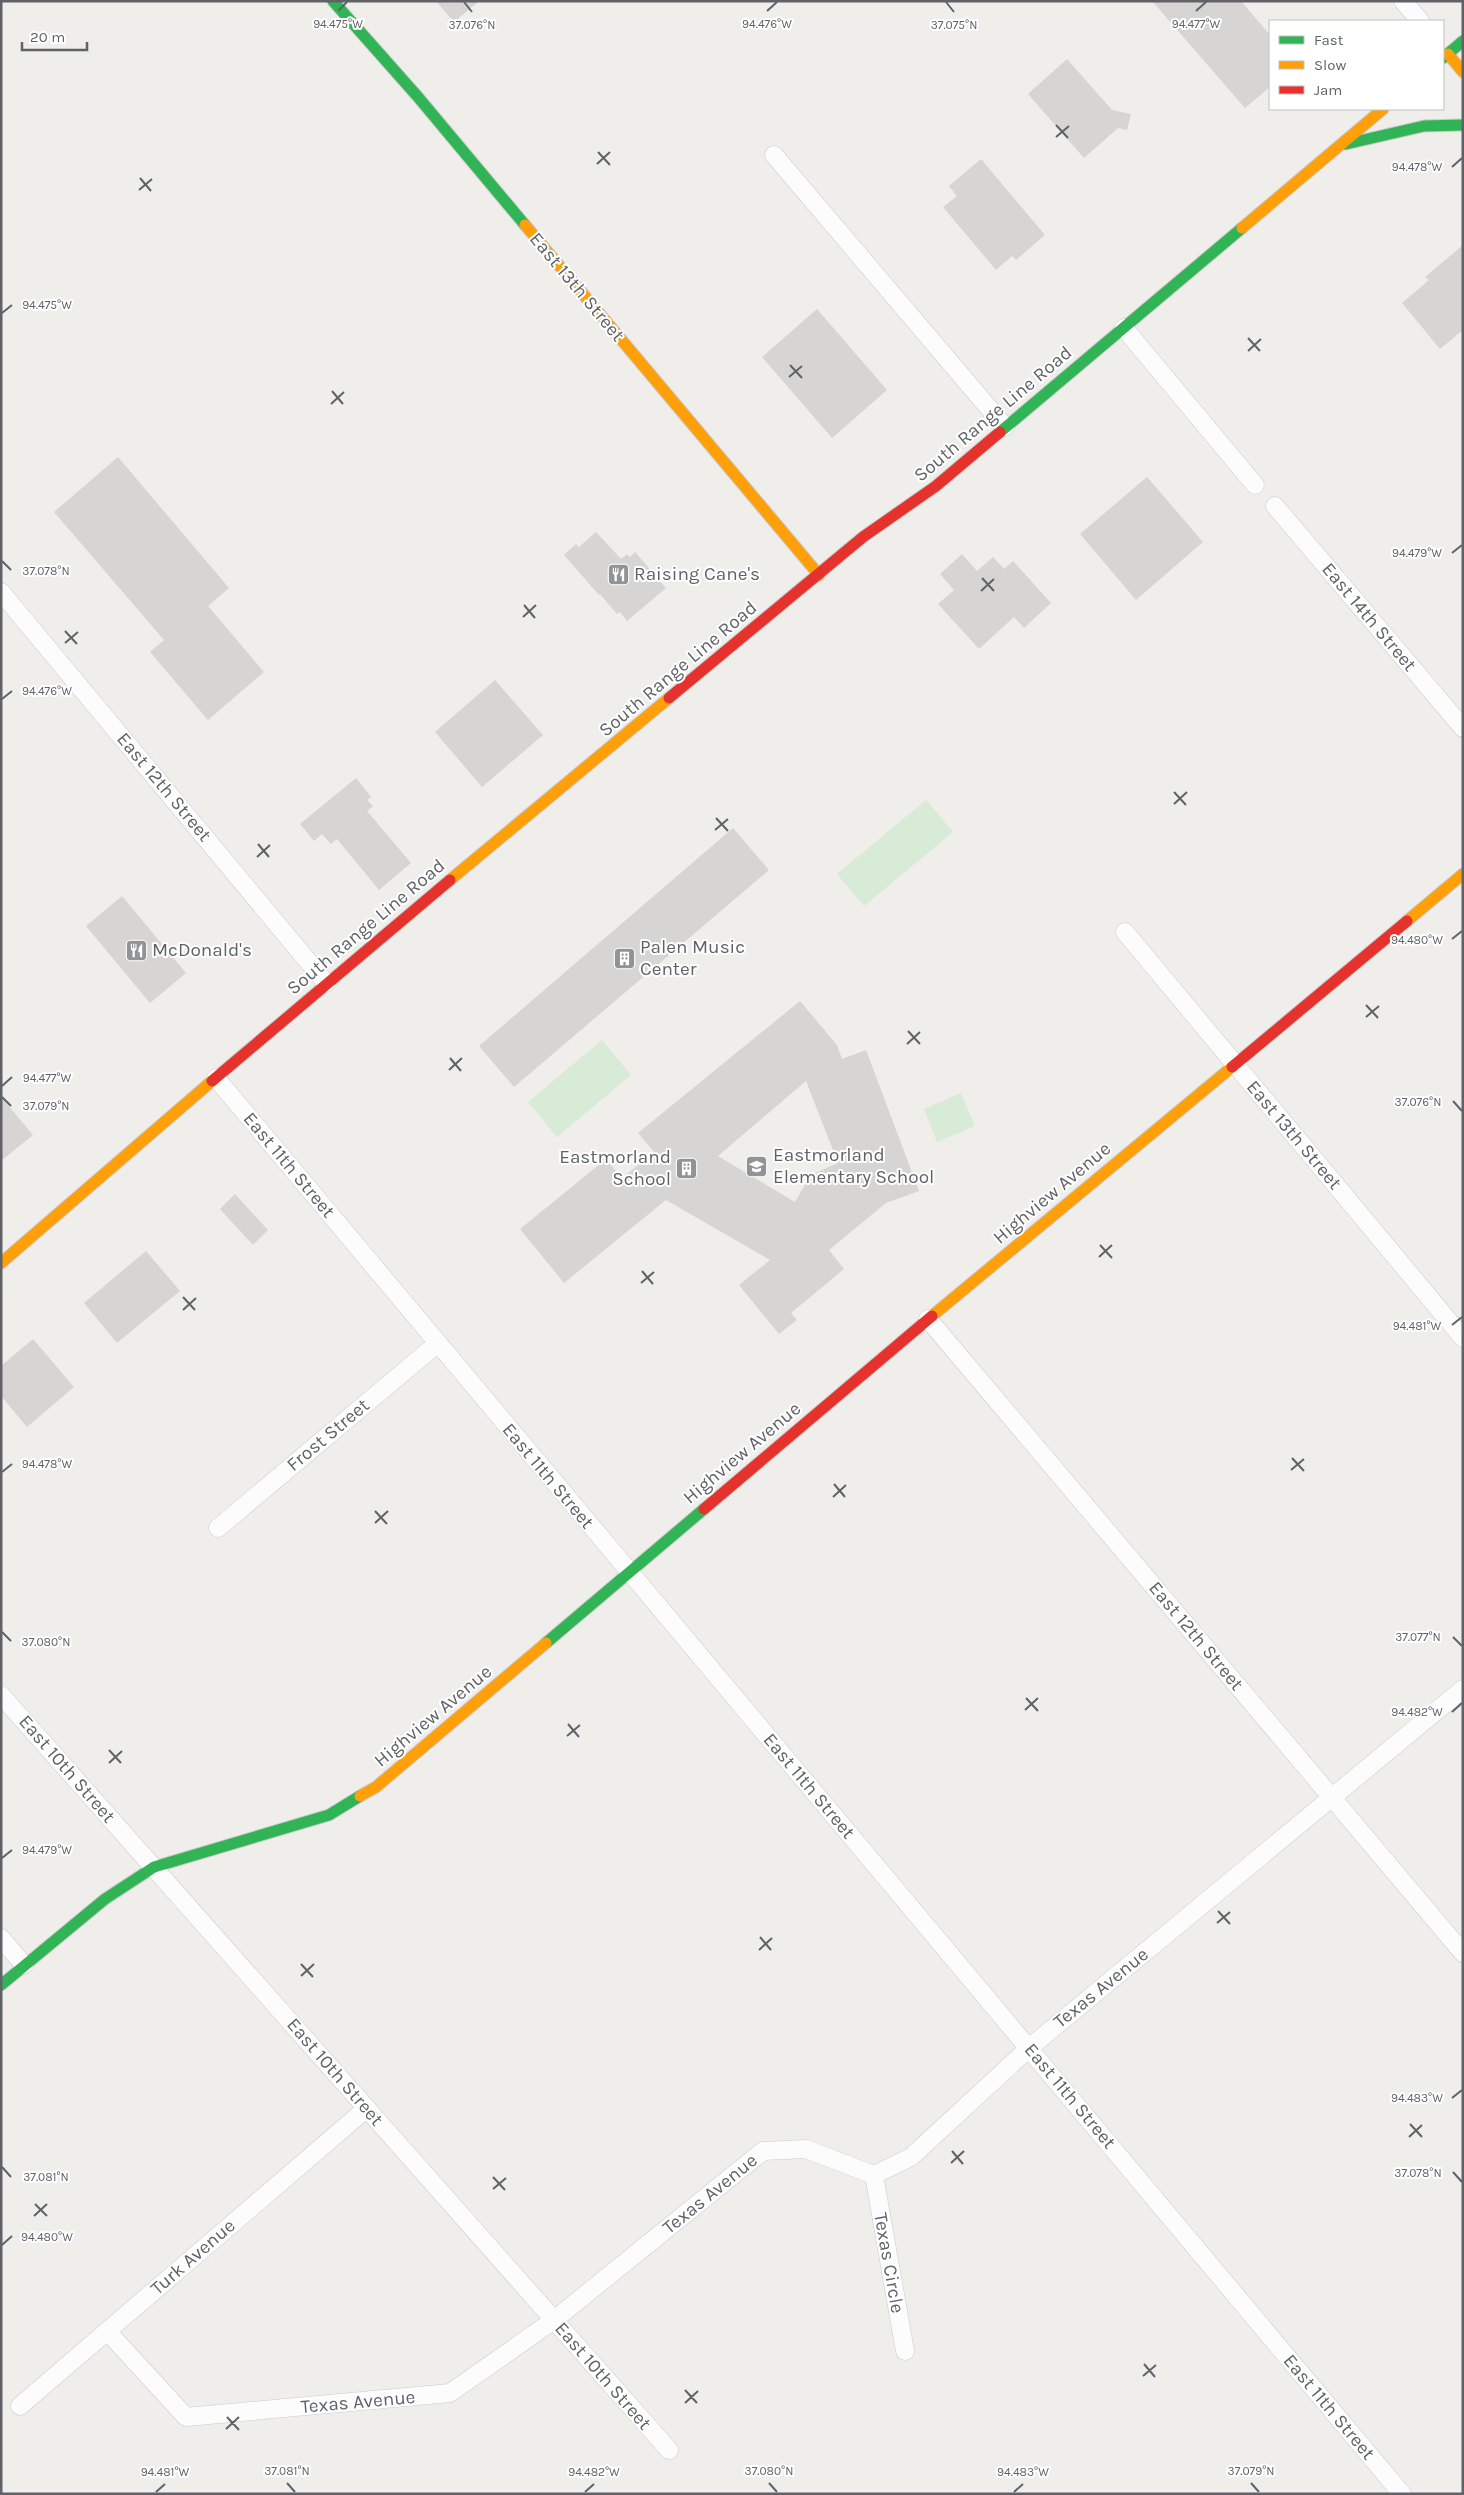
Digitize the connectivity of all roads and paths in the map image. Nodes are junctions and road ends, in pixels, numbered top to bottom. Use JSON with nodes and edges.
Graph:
{"nodes":[{"id":1,"x":333,"y":1,"type":"edge"},
{"id":2,"x":1403,"y":1,"type":"edge"},
{"id":3,"x":1419,"y":20,"type":"edge"},
{"id":4,"x":1463,"y":42,"type":"edge"},
{"id":5,"x":1444,"y":53,"type":"edge"},
{"id":6,"x":1463,"y":72,"type":"edge"},
{"id":7,"x":1382,"y":110,"type":"edge"},
{"id":8,"x":1463,"y":124,"type":"edge"},
{"id":9,"x":1340,"y":146,"type":"junction"},
{"id":10,"x":774,"y":155,"type":"dead end"},
{"id":11,"x":1124,"y":328,"type":"junction"},
{"id":12,"x":1005,"y":427,"type":"junction"},
{"id":13,"x":1255,"y":485,"type":"dead end"},
{"id":14,"x":1274,"y":506,"type":"dead end"},
{"id":15,"x":819,"y":575,"type":"junction"},
{"id":16,"x":1,"y":592,"type":"edge"},
{"id":17,"x":1463,"y":728,"type":"edge"},
{"id":18,"x":1463,"y":874,"type":"edge"},
{"id":19,"x":1125,"y":932,"type":"dead end"},
{"id":20,"x":326,"y":982,"type":"junction"},
{"id":21,"x":1235,"y":1064,"type":"junction"},
{"id":22,"x":216,"y":1078,"type":"junction"},
{"id":23,"x":1,"y":1263,"type":"edge"},
{"id":24,"x":928,"y":1319,"type":"junction"},
{"id":25,"x":1463,"y":1338,"type":"edge"},
{"id":26,"x":438,"y":1342,"type":"junction"},
{"id":27,"x":218,"y":1528,"type":"dead end"},
{"id":28,"x":628,"y":1572,"type":"junction"},
{"id":29,"x":1463,"y":1689,"type":"edge"},
{"id":30,"x":1,"y":1695,"type":"edge"},
{"id":31,"x":1332,"y":1798,"type":"junction"},
{"id":32,"x":154,"y":1867,"type":"junction"},
{"id":33,"x":1,"y":1938,"type":"edge"},
{"id":34,"x":1463,"y":1953,"type":"edge"},
{"id":35,"x":24,"y":1966,"type":"junction"},
{"id":36,"x":1,"y":1985,"type":"edge"},
{"id":37,"x":1029,"y":2048,"type":"junction"},
{"id":38,"x":367,"y":2108,"type":"junction"},
{"id":39,"x":874,"y":2175,"type":"junction"},
{"id":40,"x":554,"y":2320,"type":"junction"},
{"id":41,"x":107,"y":2331,"type":"junction"},
{"id":42,"x":905,"y":2351,"type":"dead end"},
{"id":43,"x":20,"y":2406,"type":"dead end"},
{"id":44,"x":669,"y":2450,"type":"dead end"},
{"id":45,"x":1402,"y":2494,"type":"edge"}],
"edges":[{"from":1,"to":15,"type":"street","name":"East 13th Street"},
{"from":2,"to":3,"type":"street"},
{"from":4,"to":5,"type":"street"},
{"from":5,"to":6,"type":"street"},
{"from":7,"to":9,"type":"street","name":"South Range Line Road"},
{"from":8,"to":9,"type":"street"},
{"from":9,"to":11,"type":"street","name":"South Range Line Road"},
{"from":10,"to":12,"type":"street"},
{"from":11,"to":12,"type":"street","name":"South Range Line Road"},
{"from":11,"to":13,"type":"street"},
{"from":12,"to":15,"type":"street","name":"South Range Line Road"},
{"from":14,"to":17,"type":"street","name":"East 14th Street"},
{"from":15,"to":20,"type":"street","name":"South Range Line Road"},
{"from":16,"to":20,"type":"street","name":"East 12th Street"},
{"from":18,"to":21,"type":"street","name":"Highview Avenue"},
{"from":19,"to":21,"type":"street","name":"East 13th Street"},
{"from":20,"to":22,"type":"street","name":"South Range Line Road"},
{"from":21,"to":24,"type":"street","name":"Highview Avenue"},
{"from":21,"to":25,"type":"street","name":"East 13th Street"},
{"from":22,"to":23,"type":"street","name":"South Range Line Road"},
{"from":22,"to":26,"type":"street","name":"East 11th Street"},
{"from":24,"to":28,"type":"street","name":"Highview Avenue"},
{"from":24,"to":31,"type":"street","name":"East 12th Street"},
{"from":26,"to":27,"type":"street","name":"Frost Street"},
{"from":26,"to":28,"type":"street","name":"East 11th Street"},
{"from":28,"to":32,"type":"street","name":"Highview Avenue"},
{"from":28,"to":37,"type":"street","name":"East 11th Street"},
{"from":29,"to":31,"type":"street","name":"Texas Avenue"},
{"from":30,"to":32,"type":"street","name":"East 10th Street"},
{"from":31,"to":34,"type":"street","name":"East 12th Street"},
{"from":31,"to":37,"type":"street","name":"Texas Avenue"},
{"from":32,"to":35,"type":"street","name":"Highview Avenue"},
{"from":32,"to":38,"type":"street","name":"East 10th Street"},
{"from":33,"to":35,"type":"street"},
{"from":35,"to":36,"type":"street","name":"Highview Avenue"},
{"from":37,"to":39,"type":"street","name":"Texas Avenue"},
{"from":37,"to":45,"type":"street","name":"East 11th Street"},
{"from":38,"to":40,"type":"street","name":"East 10th Street"},
{"from":38,"to":41,"type":"street","name":"Turk Avenue"},
{"from":39,"to":40,"type":"street","name":"Texas Avenue"},
{"from":39,"to":42,"type":"street","name":"Texas Circle"},
{"from":40,"to":41,"type":"street","name":"Texas Avenue"},
{"from":40,"to":44,"type":"street","name":"East 10th Street"},
{"from":41,"to":43,"type":"street","name":"Turk Avenue"}]}
